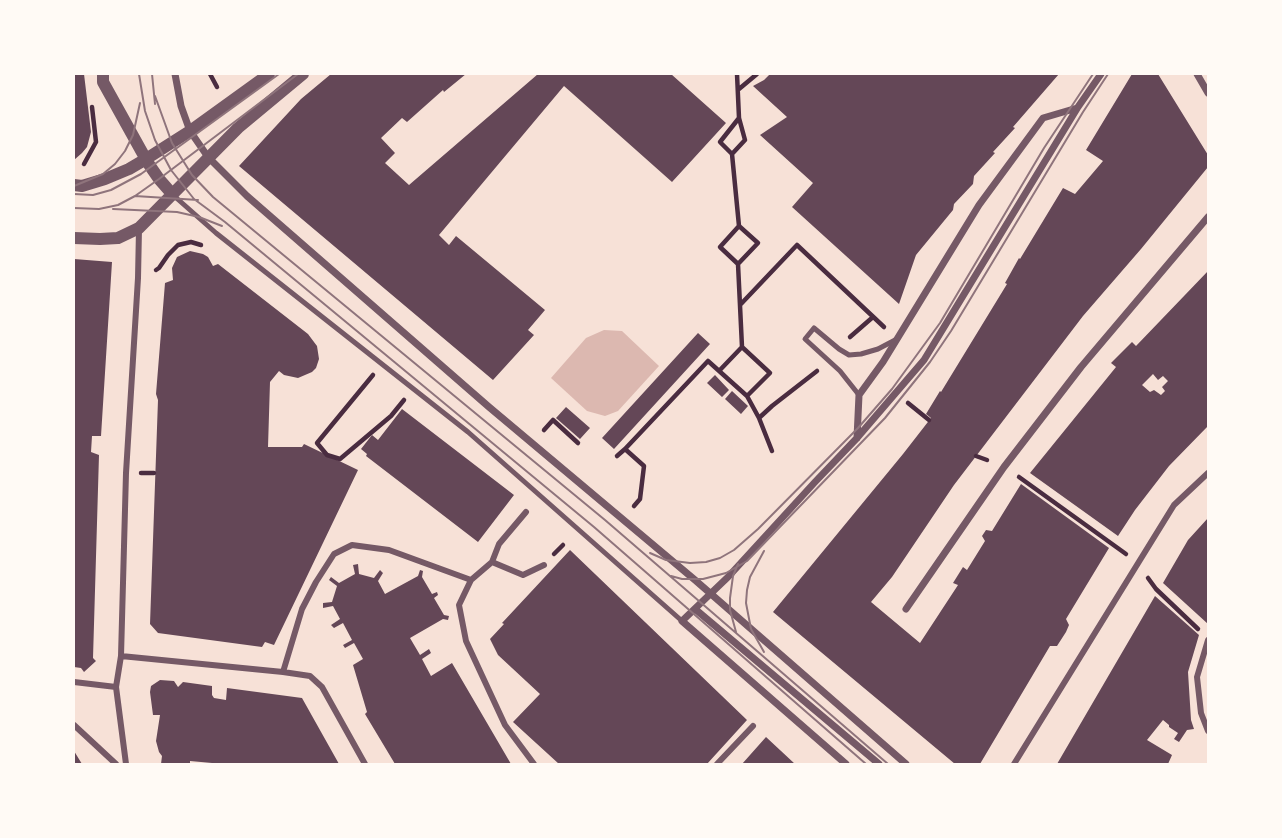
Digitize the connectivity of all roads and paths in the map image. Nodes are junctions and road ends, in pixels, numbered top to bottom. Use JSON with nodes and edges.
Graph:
{"nodes":[{"id":1,"x":103,"y":74,"type":"edge"},
{"id":2,"x":175,"y":74,"type":"edge"},
{"id":3,"x":269,"y":74,"type":"edge"},
{"id":4,"x":303,"y":74,"type":"edge"},
{"id":5,"x":737,"y":74,"type":"edge"},
{"id":6,"x":757,"y":74,"type":"edge"},
{"id":7,"x":1101,"y":74,"type":"edge"},
{"id":8,"x":1197,"y":74,"type":"edge"},
{"id":9,"x":739,"y":90,"type":"junction"},
{"id":10,"x":1209,"y":93,"type":"edge"},
{"id":11,"x":1077,"y":107,"type":"junction"},
{"id":12,"x":739,"y":118,"type":"junction"},
{"id":13,"x":193,"y":136,"type":"junction"},
{"id":14,"x":732,"y":154,"type":"junction"},
{"id":15,"x":208,"y":157,"type":"junction"},
{"id":16,"x":146,"y":159,"type":"junction"},
{"id":17,"x":74,"y":185,"type":"edge"},
{"id":18,"x":173,"y":195,"type":"junction"},
{"id":19,"x":1209,"y":217,"type":"edge"},
{"id":20,"x":739,"y":226,"type":"junction"},
{"id":21,"x":139,"y":228,"type":"junction"},
{"id":22,"x":74,"y":238,"type":"edge"},
{"id":23,"x":738,"y":264,"type":"junction"},
{"id":24,"x":740,"y":305,"type":"junction"},
{"id":25,"x":897,"y":339,"type":"junction"},
{"id":26,"x":742,"y":346,"type":"junction"},
{"id":27,"x":383,"y":364,"type":"junction"},
{"id":28,"x":719,"y":371,"type":"junction"},
{"id":29,"x":859,"y":395,"type":"junction"},
{"id":30,"x":747,"y":396,"type":"junction"},
{"id":31,"x":396,"y":409,"type":"dead end"},
{"id":32,"x":541,"y":433,"type":"dead end"},
{"id":33,"x":858,"y":438,"type":"junction"},
{"id":34,"x":578,"y":443,"type":"dead end"},
{"id":35,"x":625,"y":449,"type":"junction"},
{"id":36,"x":772,"y":452,"type":"dead end"},
{"id":37,"x":617,"y":456,"type":"dead end"},
{"id":38,"x":1004,"y":467,"type":"junction"},
{"id":39,"x":1209,"y":473,"type":"edge"},
{"id":40,"x":631,"y":509,"type":"dead end"},
{"id":41,"x":526,"y":512,"type":"dead end"},
{"id":42,"x":492,"y":562,"type":"junction"},
{"id":43,"x":1138,"y":563,"type":"junction"},
{"id":44,"x":544,"y":565,"type":"dead end"},
{"id":45,"x":471,"y":580,"type":"junction"},
{"id":46,"x":1156,"y":589,"type":"dead end"},
{"id":47,"x":711,"y":593,"type":"junction"},
{"id":48,"x":695,"y":609,"type":"junction"},
{"id":49,"x":906,"y":609,"type":"dead end"},
{"id":50,"x":682,"y":621,"type":"junction"},
{"id":51,"x":1208,"y":640,"type":"edge"},
{"id":52,"x":121,"y":656,"type":"junction"},
{"id":53,"x":283,"y":672,"type":"junction"},
{"id":54,"x":74,"y":682,"type":"edge"},
{"id":55,"x":116,"y":687,"type":"junction"},
{"id":56,"x":74,"y":725,"type":"edge"},
{"id":57,"x":753,"y":726,"type":"dead end"},
{"id":58,"x":1209,"y":732,"type":"edge"},
{"id":59,"x":116,"y":765,"type":"edge"},
{"id":60,"x":127,"y":765,"type":"edge"},
{"id":61,"x":365,"y":765,"type":"edge"},
{"id":62,"x":534,"y":765,"type":"edge"},
{"id":63,"x":717,"y":765,"type":"edge"},
{"id":64,"x":846,"y":765,"type":"edge"},
{"id":65,"x":878,"y":765,"type":"edge"},
{"id":66,"x":906,"y":765,"type":"edge"},
{"id":67,"x":1014,"y":765,"type":"edge"}],
"edges":[{"from":1,"to":16,"type":"street"},
{"from":2,"to":13,"type":"street"},
{"from":3,"to":13,"type":"street"},
{"from":4,"to":15,"type":"street"},
{"from":5,"to":9,"type":"path"},
{"from":6,"to":9,"type":"path"},
{"from":7,"to":11,"type":"street"},
{"from":8,"to":10,"type":"street"},
{"from":9,"to":12,"type":"path"},
{"from":11,"to":25,"type":"street"},
{"from":11,"to":33,"type":"street"},
{"from":12,"to":14,"type":"path"},
{"from":12,"to":14,"type":"path"},
{"from":13,"to":15,"type":"street"},
{"from":13,"to":16,"type":"street"},
{"from":14,"to":20,"type":"path"},
{"from":15,"to":18,"type":"street"},
{"from":15,"to":47,"type":"street"},
{"from":16,"to":17,"type":"street"},
{"from":16,"to":18,"type":"street"},
{"from":18,"to":21,"type":"street"},
{"from":18,"to":27,"type":"lane"},
{"from":19,"to":38,"type":"street"},
{"from":20,"to":23,"type":"path"},
{"from":20,"to":23,"type":"path"},
{"from":21,"to":22,"type":"street"},
{"from":21,"to":52,"type":"street"},
{"from":23,"to":24,"type":"path"},
{"from":24,"to":25,"type":"path"},
{"from":24,"to":26,"type":"path"},
{"from":25,"to":29,"type":"street"},
{"from":25,"to":29,"type":"lane"},
{"from":26,"to":28,"type":"path"},
{"from":26,"to":30,"type":"path"},
{"from":27,"to":31,"type":"path"},
{"from":27,"to":50,"type":"lane"},
{"from":28,"to":30,"type":"path"},
{"from":28,"to":35,"type":"path"},
{"from":29,"to":33,"type":"street"},
{"from":30,"to":36,"type":"path"},
{"from":32,"to":34,"type":"path"},
{"from":33,"to":47,"type":"street"},
{"from":35,"to":37,"type":"path"},
{"from":35,"to":40,"type":"path"},
{"from":38,"to":43,"type":"path"},
{"from":38,"to":49,"type":"street"},
{"from":39,"to":43,"type":"street"},
{"from":41,"to":42,"type":"street"},
{"from":42,"to":44,"type":"street"},
{"from":42,"to":45,"type":"street"},
{"from":43,"to":67,"type":"street"},
{"from":45,"to":53,"type":"street"},
{"from":45,"to":62,"type":"street"},
{"from":46,"to":51,"type":"path"},
{"from":47,"to":48,"type":"street"},
{"from":47,"to":66,"type":"street"},
{"from":48,"to":50,"type":"street"},
{"from":48,"to":65,"type":"street"},
{"from":50,"to":64,"type":"street"},
{"from":51,"to":58,"type":"street"},
{"from":52,"to":53,"type":"street"},
{"from":52,"to":55,"type":"street"},
{"from":53,"to":61,"type":"street"},
{"from":54,"to":55,"type":"street"},
{"from":55,"to":60,"type":"street"},
{"from":56,"to":59,"type":"street"},
{"from":57,"to":63,"type":"street"}]}
